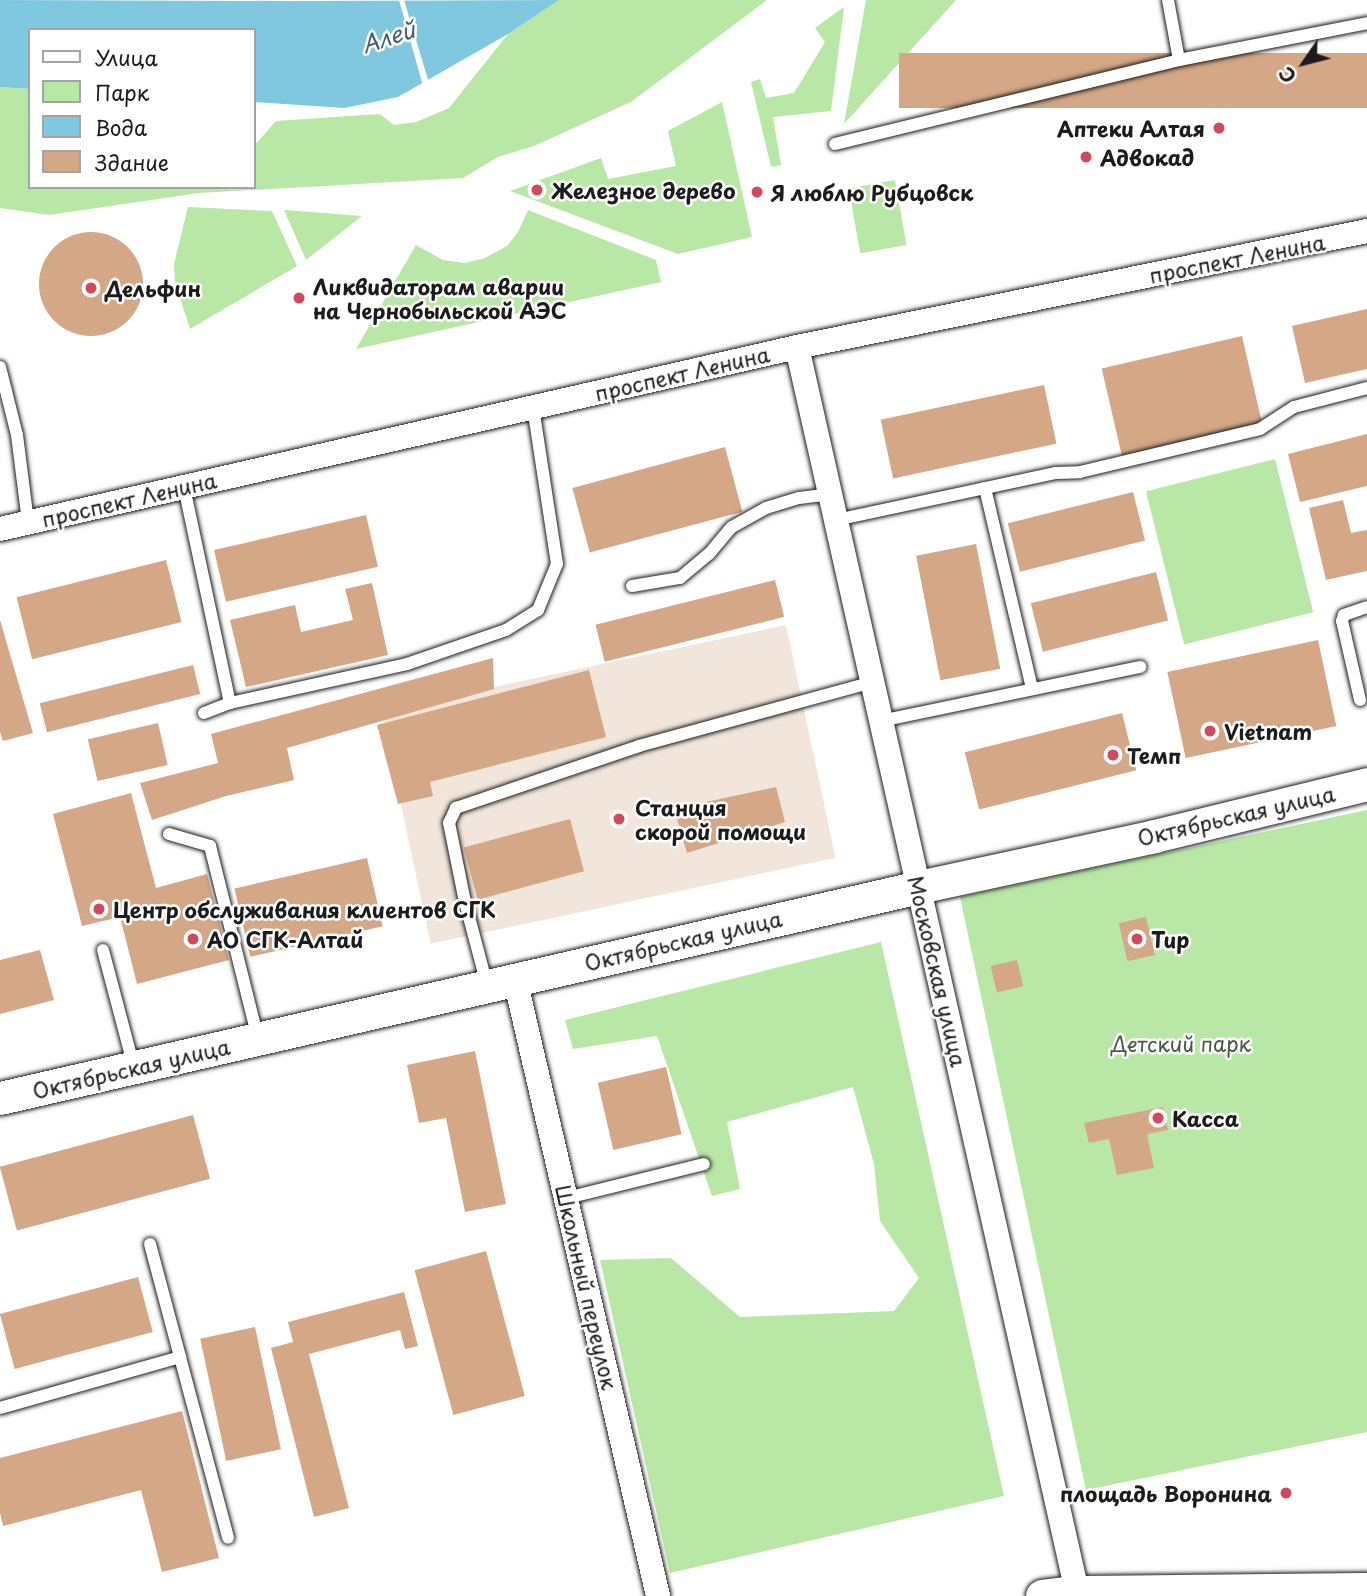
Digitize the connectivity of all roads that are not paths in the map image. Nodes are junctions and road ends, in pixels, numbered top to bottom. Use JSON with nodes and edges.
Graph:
{"nodes":[{"id":1,"x":1168,"y":0,"type":"edge"},
{"id":2,"x":1367,"y":23,"type":"edge"},
{"id":3,"x":1179,"y":60,"type":"junction"},
{"id":4,"x":835,"y":144,"type":"dead end"},
{"id":5,"x":1367,"y":231,"type":"edge"},
{"id":6,"x":797,"y":347,"type":"junction"},
{"id":7,"x":0,"y":367,"type":"edge"},
{"id":8,"x":1367,"y":388,"type":"edge"},
{"id":9,"x":533,"y":407,"type":"junction"},
{"id":10,"x":6,"y":416,"type":"edge"},
{"id":11,"x":184,"y":487,"type":"junction"},
{"id":12,"x":985,"y":488,"type":"junction"},
{"id":13,"x":830,"y":494,"type":"junction"},
{"id":14,"x":836,"y":520,"type":"junction"},
{"id":15,"x":28,"y":522,"type":"junction"},
{"id":16,"x":0,"y":529,"type":"edge"},
{"id":17,"x":632,"y":586,"type":"dead end"},
{"id":18,"x":1367,"y":607,"type":"edge"},
{"id":19,"x":1140,"y":667,"type":"dead end"},
{"id":20,"x":873,"y":682,"type":"junction"},
{"id":21,"x":1032,"y":689,"type":"junction"},
{"id":22,"x":1360,"y":700,"type":"dead end"},
{"id":23,"x":230,"y":703,"type":"junction"},
{"id":24,"x":204,"y":713,"type":"dead end"},
{"id":25,"x":881,"y":720,"type":"junction"},
{"id":26,"x":1367,"y":784,"type":"edge"},
{"id":27,"x":169,"y":834,"type":"dead end"},
{"id":28,"x":919,"y":887,"type":"junction"},
{"id":29,"x":103,"y":950,"type":"dead end"},
{"id":30,"x":501,"y":982,"type":"junction"},
{"id":31,"x":258,"y":1038,"type":"junction"},
{"id":32,"x":135,"y":1067,"type":"junction"},
{"id":33,"x":0,"y":1098,"type":"edge"},
{"id":34,"x":704,"y":1164,"type":"dead end"},
{"id":35,"x":567,"y":1198,"type":"junction"},
{"id":36,"x":150,"y":1244,"type":"dead end"},
{"id":37,"x":180,"y":1357,"type":"junction"},
{"id":38,"x":0,"y":1408,"type":"edge"},
{"id":39,"x":228,"y":1538,"type":"dead end"},
{"id":40,"x":1367,"y":1589,"type":"edge"},
{"id":41,"x":1077,"y":1594,"type":"edge"},
{"id":42,"x":658,"y":1596,"type":"edge"},
{"id":43,"x":1042,"y":1596,"type":"edge"}],
"edges":[{"from":1,"to":3,"type":"lane"},
{"from":2,"to":3,"type":"lane"},
{"from":3,"to":4,"type":"lane"},
{"from":5,"to":6,"type":"street","name":"проспект Ленина"},
{"from":6,"to":9,"type":"street","name":"проспект Ленина"},
{"from":6,"to":13,"type":"street","name":"Московская улица"},
{"from":7,"to":10,"type":"lane"},
{"from":8,"to":12,"type":"lane"},
{"from":9,"to":11,"type":"street","name":"проспект Ленина"},
{"from":9,"to":23,"type":"lane"},
{"from":10,"to":15,"type":"lane"},
{"from":11,"to":15,"type":"street","name":"проспект Ленина"},
{"from":11,"to":23,"type":"lane"},
{"from":12,"to":14,"type":"lane"},
{"from":12,"to":21,"type":"lane"},
{"from":13,"to":14,"type":"street","name":"Московская улица"},
{"from":13,"to":17,"type":"lane"},
{"from":14,"to":20,"type":"street","name":"Московская улица"},
{"from":15,"to":16,"type":"street","name":"проспект Ленина"},
{"from":18,"to":22,"type":"lane"},
{"from":19,"to":21,"type":"lane"},
{"from":20,"to":25,"type":"street","name":"Московская улица"},
{"from":20,"to":30,"type":"lane"},
{"from":21,"to":25,"type":"lane"},
{"from":23,"to":24,"type":"lane"},
{"from":25,"to":28,"type":"street","name":"Московская улица"},
{"from":26,"to":28,"type":"main road","name":"Октябрьская улица"},
{"from":27,"to":31,"type":"lane"},
{"from":28,"to":30,"type":"main road","name":"Октябрьская улица"},
{"from":28,"to":41,"type":"street","name":"Московская улица"},
{"from":29,"to":32,"type":"lane"},
{"from":30,"to":31,"type":"main road","name":"Октябрьская улица"},
{"from":30,"to":35,"type":"street","name":"Школьный переулок"},
{"from":31,"to":32,"type":"main road","name":"Октябрьская улица"},
{"from":32,"to":33,"type":"main road","name":"Октябрьская улица"},
{"from":34,"to":35,"type":"lane"},
{"from":35,"to":42,"type":"street","name":"Школьный переулок"},
{"from":36,"to":37,"type":"lane"},
{"from":37,"to":38,"type":"lane"},
{"from":37,"to":39,"type":"lane"},
{"from":40,"to":41,"type":"main road"},
{"from":41,"to":43,"type":"main road"}]}
